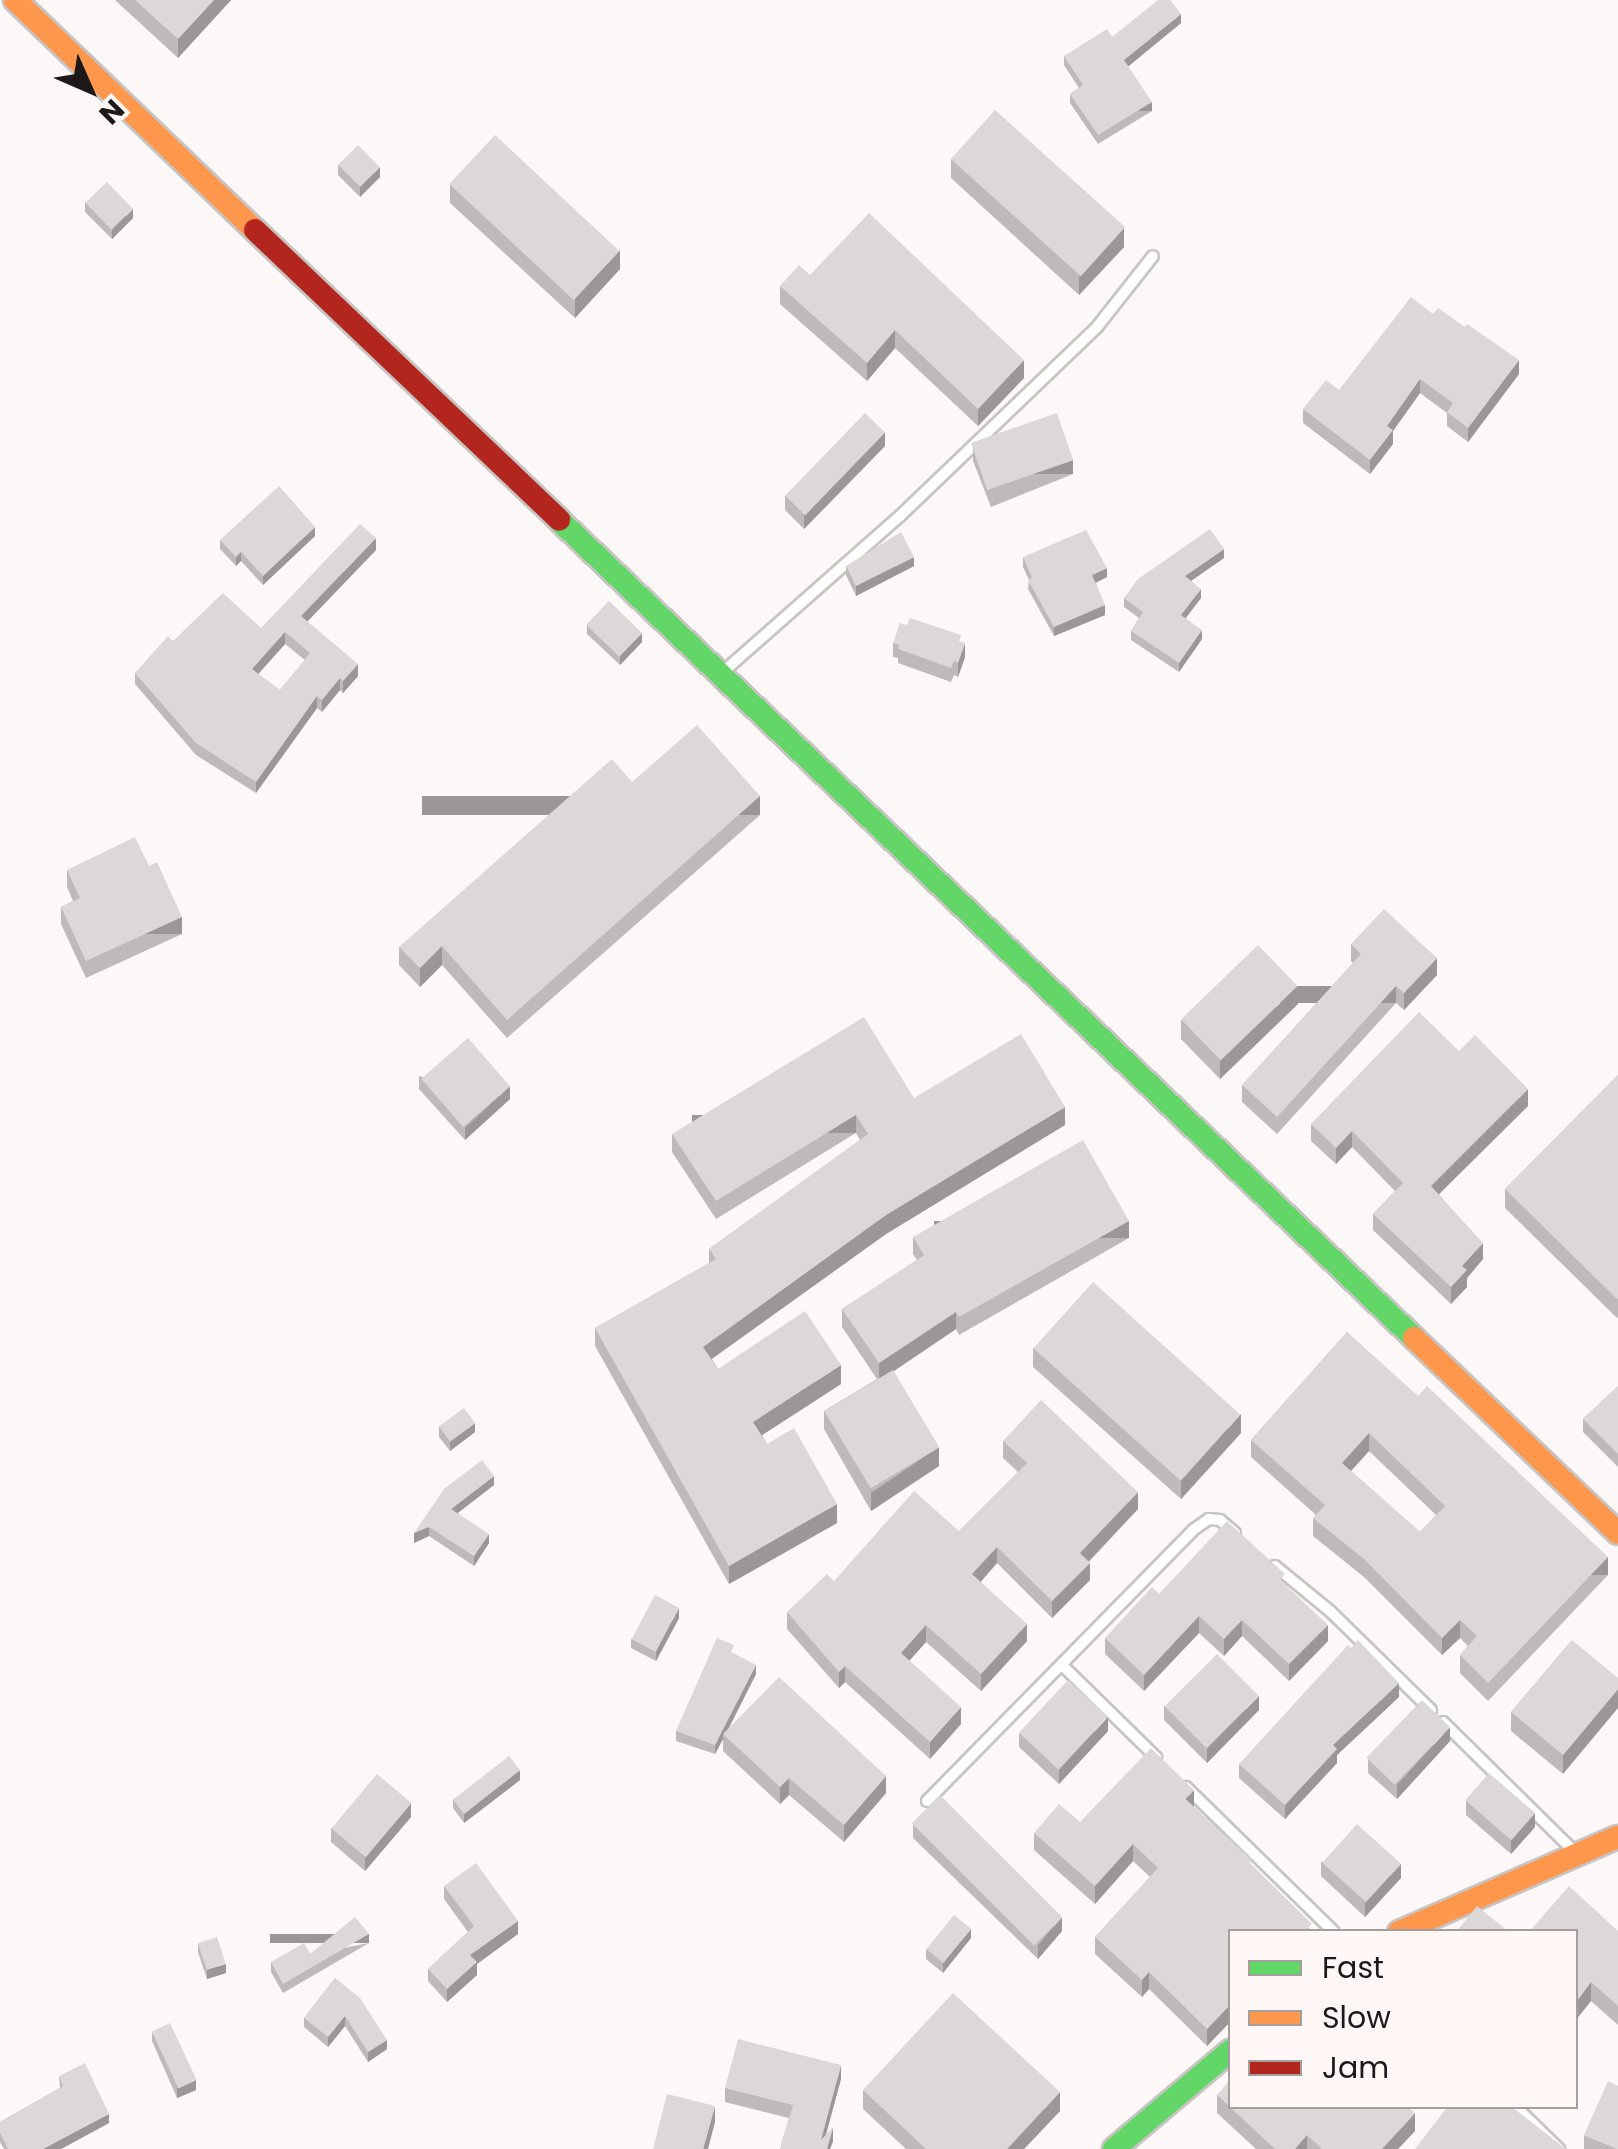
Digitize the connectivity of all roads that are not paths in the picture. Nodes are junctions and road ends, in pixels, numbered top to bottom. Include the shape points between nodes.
1 (15, 0) edge
2 (1152, 256) dead end
3 (720, 674) junction
4 (1618, 1533) edge
5 (1248, 1543) edge
6 (1262, 1555) edge
7 (1064, 1667) junction
8 (1163, 1764) edge
9 (1178, 1778) edge
10 (927, 1802) edge
11 (1618, 1838) edge
12 (1578, 1855) junction
13 (1331, 1929) edge
14 (1407, 1929) edge
15 (1228, 2053) edge
16 (1518, 2109) edge
17 (1114, 2149) edge
18 (1559, 2149) edge

1 - 3 street
2 - 3 lane via 1097,326 900,516
3 - 4 street
5 - 7 lane via 1220,1520 1193,1530
6 - 12 lane via 1331,1612
7 - 8 lane
7 - 10 lane
9 - 13 lane
11 - 12 street
12 - 14 street
15 - 17 street
16 - 18 lane

